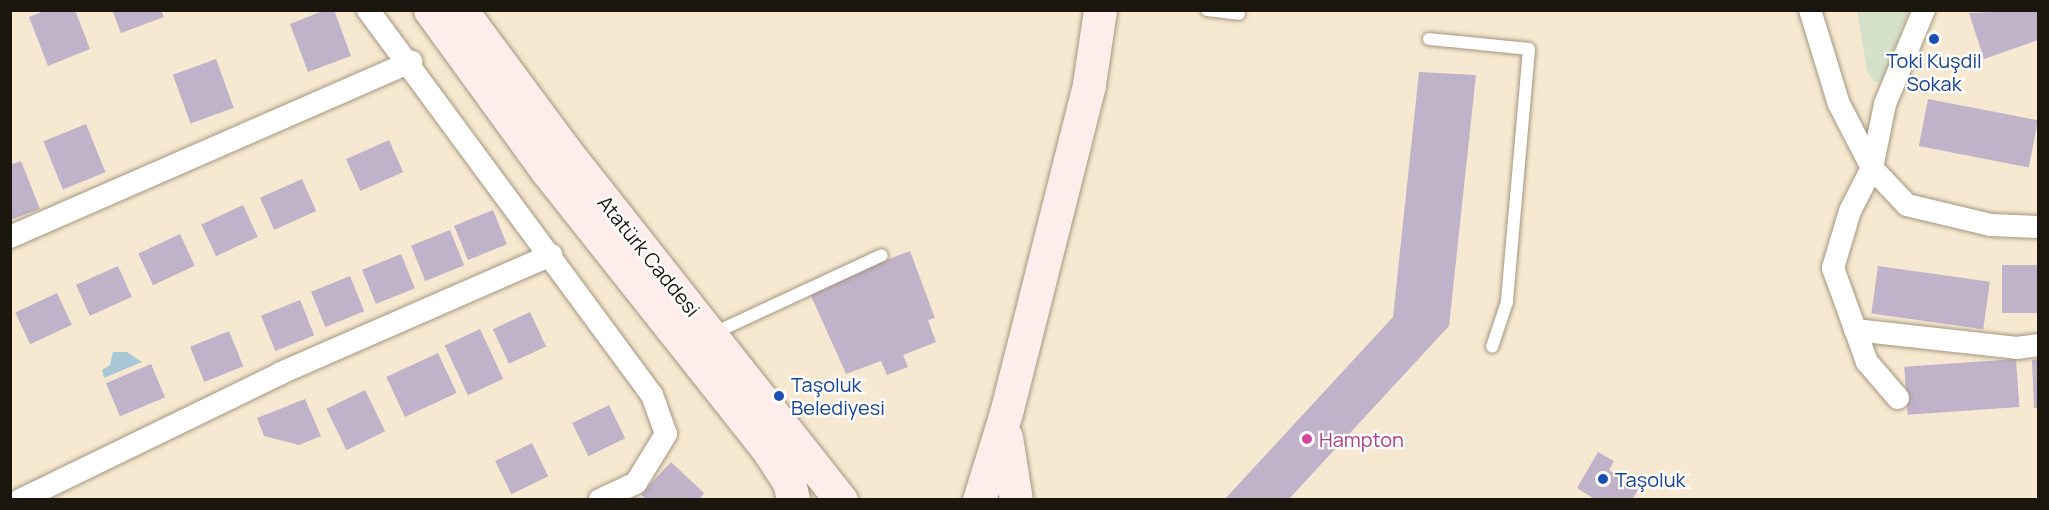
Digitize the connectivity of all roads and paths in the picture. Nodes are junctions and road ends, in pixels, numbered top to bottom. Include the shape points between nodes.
1 (368, 10) edge
2 (430, 10) edge
3 (461, 10) edge
4 (1100, 10) edge
5 (1207, 10) edge
6 (1810, 10) edge
7 (1924, 10) edge
8 (1239, 14) dead end
9 (1429, 39) dead end
10 (411, 62) junction
11 (1872, 168) junction
12 (2038, 227) edge
13 (10, 237) edge
14 (551, 255) junction
15 (882, 255) dead end
16 (1856, 330) junction
17 (711, 334) junction
18 (2038, 345) edge
19 (1491, 347) dead end
20 (1898, 398) dead end
21 (1006, 414) junction
22 (20, 500) edge
23 (600, 500) edge
24 (793, 500) edge
25 (841, 500) edge
26 (979, 500) edge
27 (1016, 500) edge

1 - 10 street
2 - 24 main road, Atatürk Caddesi via 547,171 766,447 789,482
3 - 17 main road, Atatürk Caddesi
4 - 21 main road via 1089,84
5 - 8 lane
6 - 11 street via 1839,104
7 - 11 street via 1885,104
9 - 19 lane via 1529,49 1507,302
10 - 13 street
10 - 14 street
11 - 12 street via 1907,205 1990,225
11 - 16 street via 1850,211 1833,268
14 - 22 street via 281,373
14 - 23 street via 652,395 666,434 636,483
15 - 17 lane
16 - 18 street via 2017,348
16 - 20 street via 1867,362
17 - 25 main road, Atatürk Caddesi
21 - 26 main road
21 - 27 main road via 1005,448

